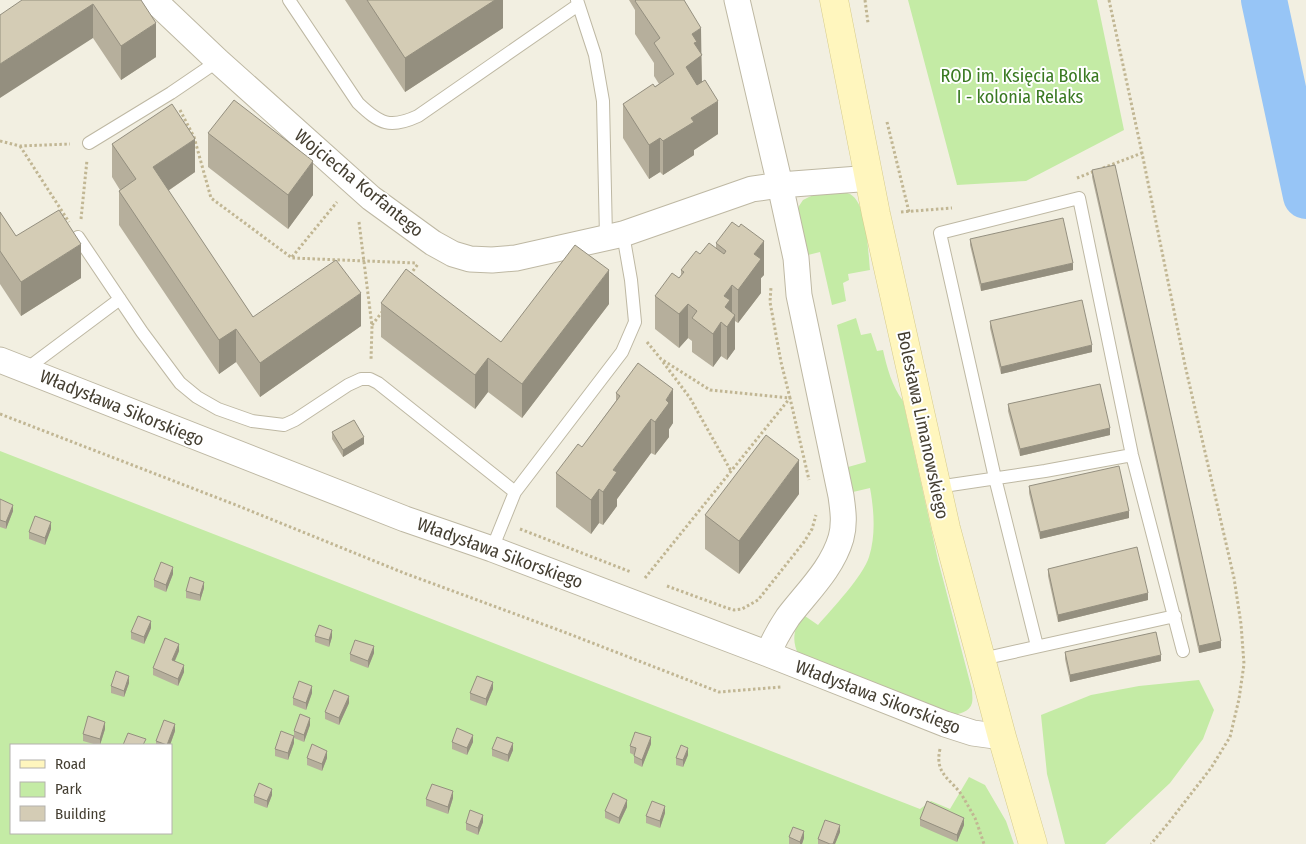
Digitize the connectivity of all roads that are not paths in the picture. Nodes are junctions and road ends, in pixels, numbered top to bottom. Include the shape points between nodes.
1 (289, 0) edge
2 (737, 0) edge
3 (834, 0) edge
4 (161, 2) edge
5 (578, 2) edge
6 (218, 61) junction
7 (89, 143) road end
8 (869, 177) junction
9 (780, 185) junction
10 (614, 236) junction
11 (78, 237) edge
12 (120, 299) junction
13 (0, 360) edge
14 (25, 370) junction
15 (1132, 455) junction
16 (995, 478) junction
17 (937, 487) junction
18 (516, 492) junction
19 (492, 549) junction
20 (1175, 616) junction
21 (1037, 646) junction
22 (1184, 651) dead end
23 (768, 654) junction
24 (982, 659) junction
25 (1002, 737) junction
26 (1033, 844) edge

1 - 5 lane via 358,104 380,121 391,123 405,122 418,116
2 - 9 street
3 - 8 main road, Bolesława Limanowskiego
4 - 6 street, Wojciecha Korfantego
5 - 10 lane via 595,55 603,101
6 - 7 lane
6 - 10 street, Wojciecha Korfantego via 371,198 453,254 470,259 516,258
8 - 9 street, Wojciecha Korfantego
8 - 17 main road, Bolesława Limanowskiego
9 - 10 street, Wojciecha Korfantego via 752,189
9 - 23 street via 844,516 834,555 787,618
10 - 18 lane via 631,280 636,322 622,352
11 - 12 lane
12 - 14 lane
12 - 18 lane via 180,384 218,409 252,421 284,425 348,385 370,379
13 - 14 street, Władysława Sikorskiego
14 - 19 street, Władysława Sikorskiego via 405,519
15 - 16 lane
15 - 16 lane via 1079,198 940,233
15 - 20 lane
16 - 17 lane
16 - 21 lane
17 - 24 main road, Bolesława Limanowskiego
18 - 19 lane
19 - 23 street, Władysława Sikorskiego
20 - 21 lane
20 - 22 lane
21 - 24 lane
23 - 25 street, Władysława Sikorskiego via 945,724 973,733
24 - 25 main road, Bolesława Limanowskiego
25 - 26 main road, Bolesława Limanowskiego

